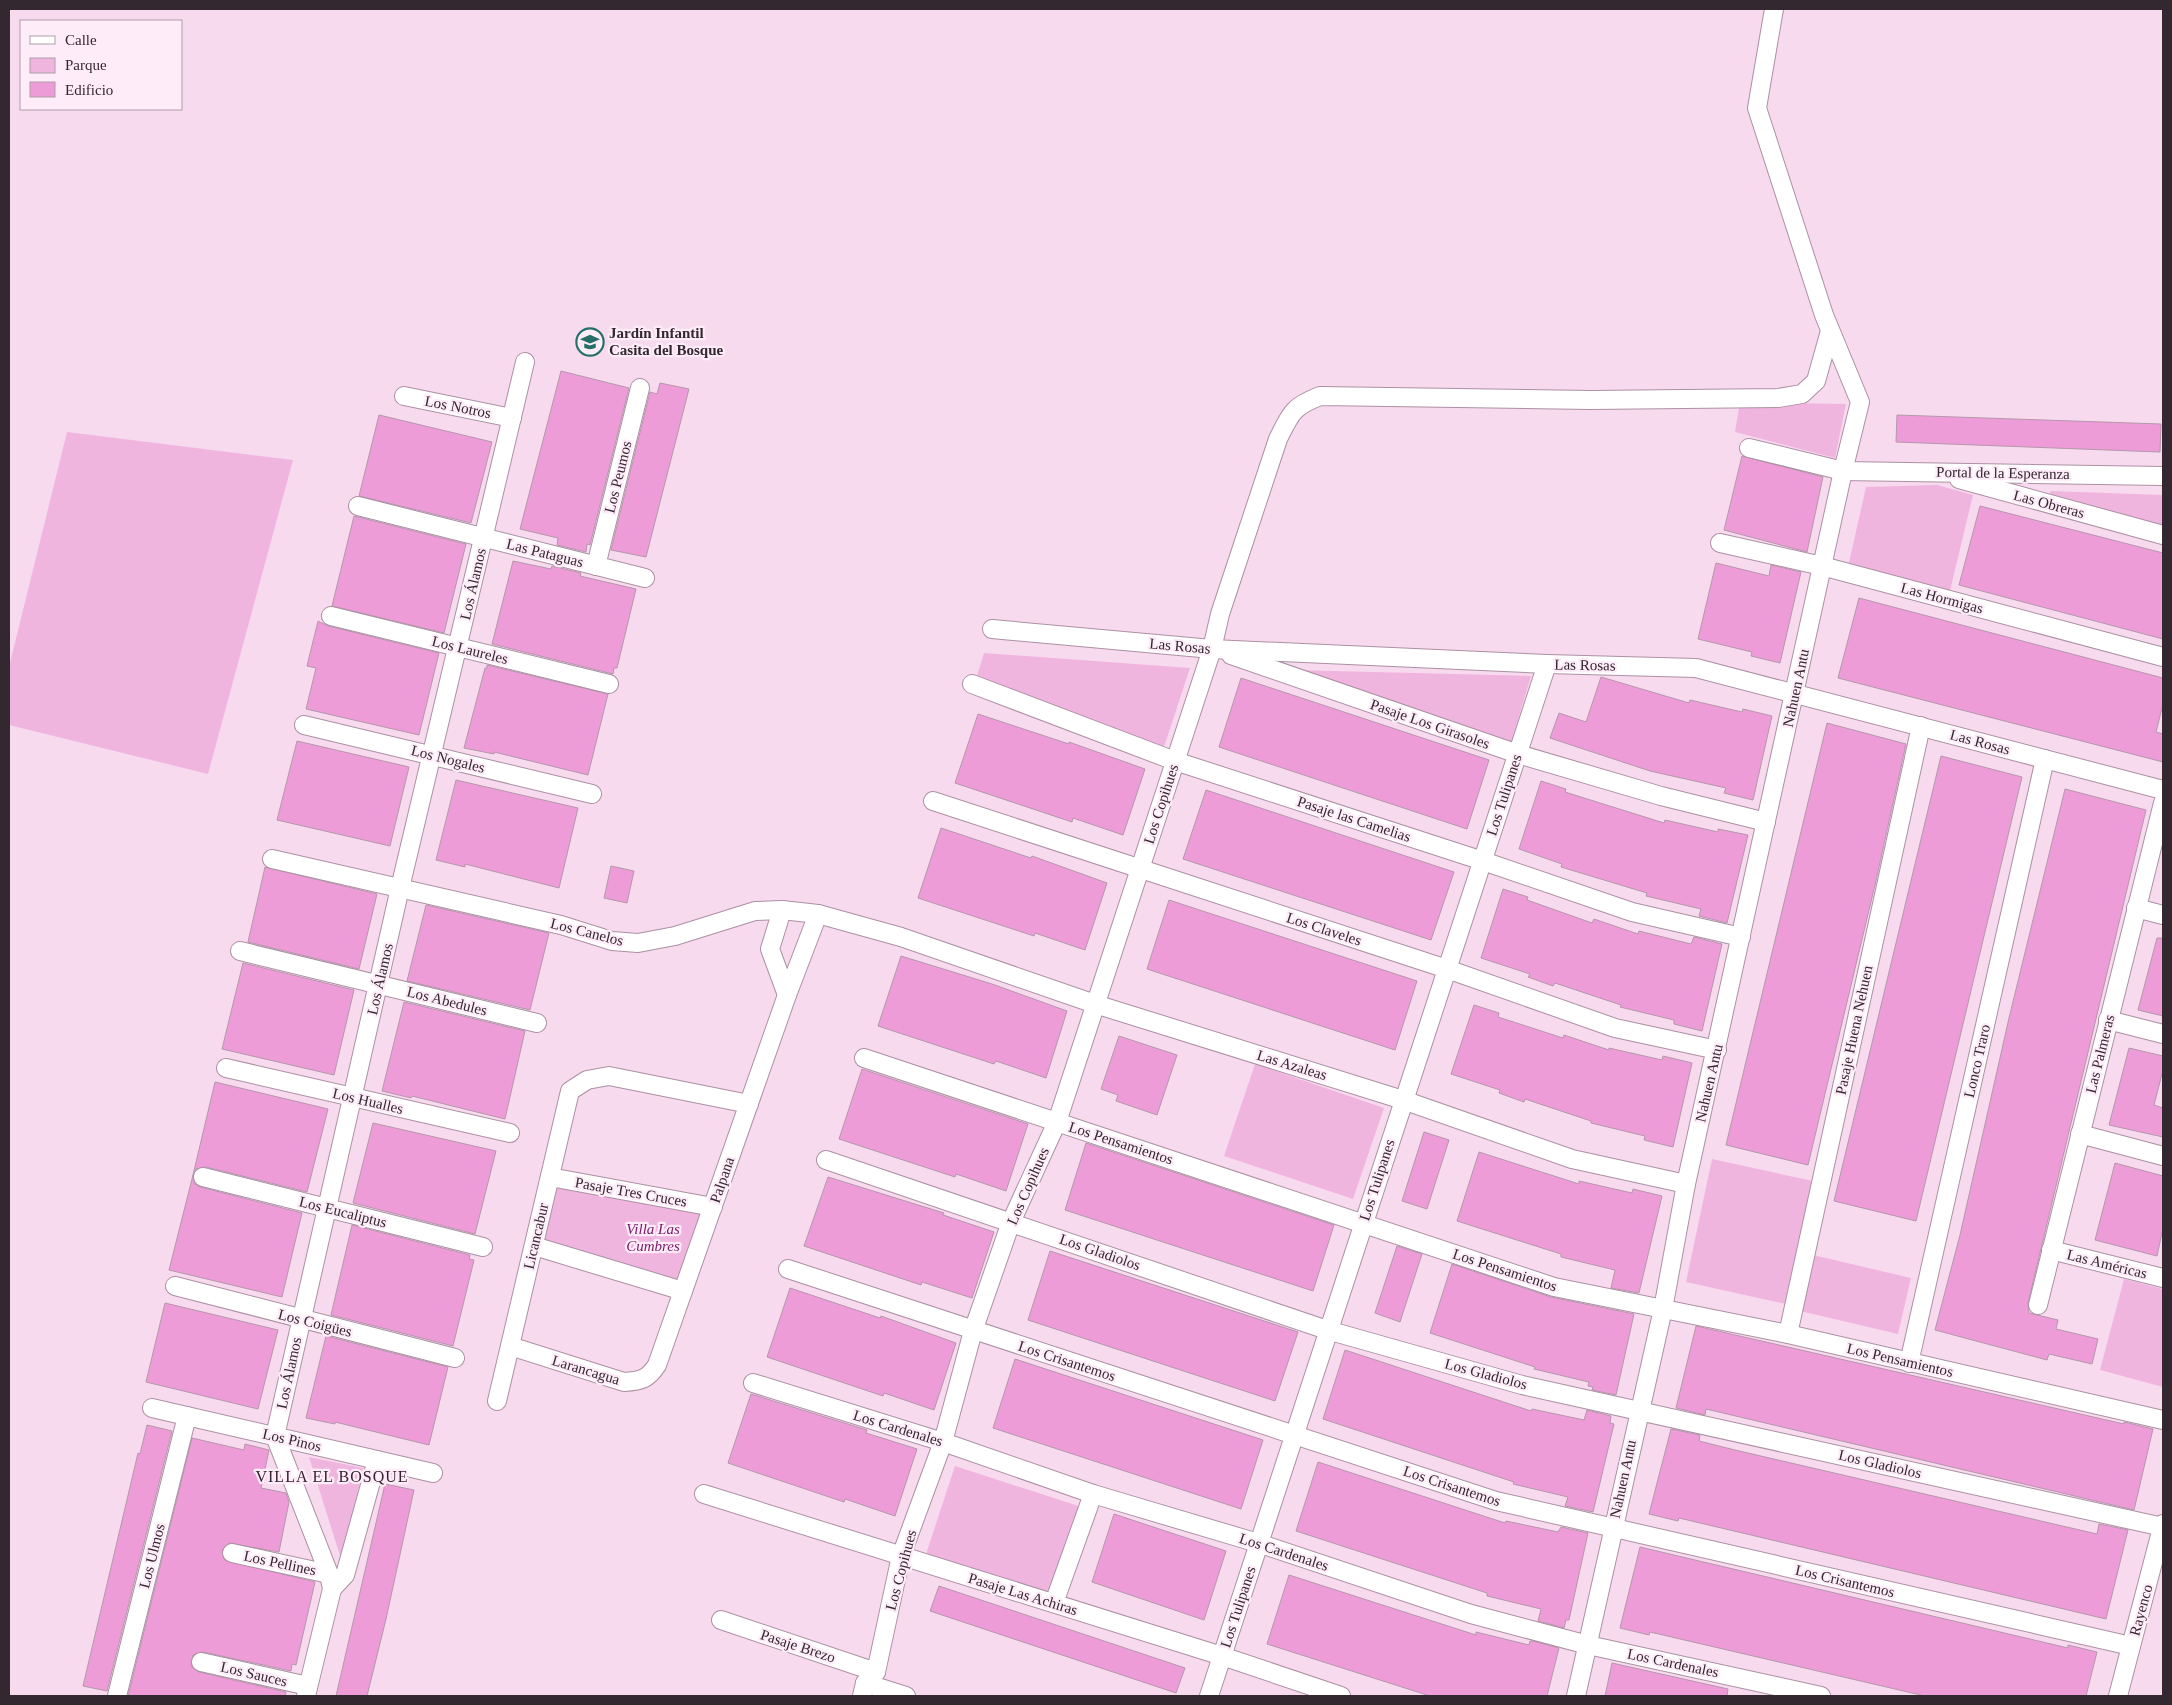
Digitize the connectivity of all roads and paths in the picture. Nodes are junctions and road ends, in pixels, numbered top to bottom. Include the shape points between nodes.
1 (1774, 9) edge
2 (1830, 331) junction
3 (525, 362) dead end
4 (640, 388) dead end
5 (404, 396) dead end
6 (512, 418) junction
7 (1749, 448) dead end
8 (1843, 471) junction
9 (1935, 472) junction
10 (2163, 476) edge
11 (358, 506) dead end
12 (2163, 535) edge
13 (484, 538) junction
14 (1720, 543) dead end
15 (596, 566) junction
16 (1822, 566) junction
17 (646, 578) dead end
18 (331, 616) dead end
19 (992, 629) dead end
20 (458, 647) junction
21 (1212, 649) junction
22 (2163, 656) edge
23 (1548, 664) junction
24 (609, 684) dead end
25 (972, 684) dead end
26 (1794, 693) junction
27 (304, 724) dead end
28 (1921, 726) junction
29 (1518, 754) junction
30 (432, 756) junction
31 (2045, 759) junction
32 (1175, 761) junction
33 (2163, 790) edge
34 (592, 794) dead end
35 (933, 801) dead end
36 (2163, 803) edge
37 (1766, 822) junction
38 (272, 859) dead end
39 (1483, 860) junction
40 (1140, 868) junction
41 (400, 888) junction
42 (2136, 908) junction
43 (782, 910) junction
44 (818, 914) junction
45 (2163, 915) edge
46 (900, 937) joint
47 (1741, 937) junction
48 (240, 951) dead end
49 (1447, 969) junction
50 (379, 985) junction
51 (787, 995) junction
52 (1095, 1004) junction
53 (2108, 1020) junction
54 (537, 1023) dead end
55 (2163, 1034) edge
56 (1717, 1050) junction
57 (864, 1058) dead end
58 (226, 1068) dead end
59 (352, 1097) junction
60 (1403, 1100) junction
61 (749, 1104) junction
62 (1057, 1122) junction
63 (510, 1134) dead end
64 (2080, 1134) junction
65 (2163, 1156) edge
66 (826, 1160) dead end
67 (203, 1177) dead end
68 (550, 1177) junction
69 (1686, 1184) junction
70 (713, 1206) junction
71 (326, 1208) junction
72 (1011, 1222) junction
73 (1363, 1222) junction
74 (534, 1246) junction
75 (483, 1247) dead end
76 (2051, 1250) junction
77 (788, 1269) dead end
78 (2163, 1278) edge
79 (175, 1286) dead end
80 (683, 1291) junction
81 (2038, 1305) dead end
82 (1663, 1310) junction
83 (300, 1319) junction
84 (1327, 1330) junction
85 (973, 1331) junction
86 (1788, 1334) junction
87 (510, 1346) junction
88 (455, 1358) dead end
89 (1909, 1363) junction
90 (657, 1365) joint
91 (753, 1383) dead end
92 (497, 1401) dead end
93 (152, 1408) dead end
94 (1638, 1410) junction
95 (187, 1416) junction
96 (2163, 1420) edge
97 (1294, 1434) junction
98 (275, 1436) junction
99 (943, 1442) junction
100 (377, 1460) junction
101 (432, 1472) dead end
102 (704, 1494) dead end
103 (1093, 1494) junction
104 (2163, 1526) edge
105 (1613, 1528) junction
106 (1258, 1543) junction
107 (232, 1553) dead end
108 (901, 1556) junction
109 (330, 1582) junction
110 (1054, 1603) junction
111 (721, 1620) dead end
112 (1588, 1645) junction
113 (2131, 1646) junction
114 (1222, 1656) junction
115 (201, 1662) dead end
116 (868, 1684) edge
117 (307, 1691) edge
118 (117, 1696) edge
119 (906, 1696) edge
120 (1209, 1696) edge
121 (1341, 1696) edge
122 (1576, 1696) edge
123 (1821, 1696) edge
124 (2118, 1696) edge

1 - 2 street, Nahuen Antu via 1757,108
2 - 8 street, Nahuen Antu via 1860,402
2 - 21 street, Los Copihues via 1816,381 1802,394 1778,398 1551,400 1320,396 1301,403 1291,413 1278,439 1220,614
3 - 6 street, Los Álamos
4 - 15 street, Los Peumos
5 - 6 street, Los Notros
6 - 13 street, Los Álamos
7 - 8 street, Portal de la Esperanza
8 - 9 street, Portal de la Esperanza
8 - 16 street, Nahuen Antu
9 - 10 street, Portal de la Esperanza
9 - 12 street, Las Obreras
11 - 13 street, Las Pataguas
13 - 15 street, Las Pataguas
13 - 20 street, Los Álamos
14 - 16 street, Las Hormigas
15 - 17 street, Las Pataguas
16 - 22 street, Las Hormigas
16 - 26 street, Nahuen Antu
18 - 20 street, Los Laureles
19 - 21 street, Las Rosas
20 - 24 street, Los Laureles
20 - 30 street, Los Álamos
21 - 23 street, Las Rosas
21 - 29 street, Pasaje Los Girasoles
21 - 32 street, Los Copihues
23 - 26 street, Las Rosas via 1696,668
23 - 29 street, Los Tulipanes
25 - 32 street, Pasaje las Camelias
26 - 28 street, Las Rosas
26 - 37 street, Nahuen Antu
27 - 30 street, Los Nogales
28 - 31 street, Las Rosas
28 - 86 street, Pasaje Huena Nehuen
29 - 37 street, Pasaje Los Girasoles via 1661,796
29 - 39 street, Los Tulipanes
30 - 34 street, Los Nogales
30 - 41 street, Los Álamos
31 - 33 street, Las Rosas
31 - 89 street, Lonco Traro
32 - 39 street, Pasaje las Camelias
32 - 40 street, Los Copihues
35 - 40 street, Los Claveles
36 - 42 street, Las Palmeras
37 - 47 street, Nahuen Antu
38 - 41 street, Los Canelos
39 - 47 street, Pasaje las Camelias via 1632,912
39 - 49 street, Los Tulipanes
40 - 49 street, Los Claveles
40 - 52 street, Los Copihues
41 - 43 street, Los Canelos via 612,940 638,943 675,936 755,911
41 - 50 street, Los Álamos
42 - 45 street
42 - 53 street, Las Palmeras
43 - 44 street, Los Canelos
43 - 51 street via 770,949
44 - 46 street, Los Canelos
44 - 51 street, Palpana
46 - 52 street, Las Azaleas
47 - 56 street, Nahuen Antu
48 - 50 street, Los Abedules
49 - 56 street, Los Claveles via 1615,1028
49 - 60 street, Los Tulipanes
50 - 54 street, Los Abedules
50 - 59 street, Los Álamos
51 - 61 street, Palpana
52 - 60 street, Las Azaleas
52 - 62 street, Los Copihues
53 - 55 street
53 - 64 street, Las Palmeras
56 - 69 street, Nahuen Antu
57 - 62 street, Los Pensamientos
58 - 59 street, Los Hualles
59 - 63 street, Los Hualles
59 - 71 street, Los Álamos
60 - 69 street, Las Azaleas via 1572,1158
60 - 73 street, Los Tulipanes
61 - 68 street, Licancabur via 609,1076 587,1080 570,1091
61 - 70 street, Palpana
62 - 72 street, Los Copihues
62 - 73 street, Los Pensamientos
64 - 65 street
64 - 76 street, Las Palmeras
66 - 72 street, Los Gladiolos
67 - 71 street, Los Eucaliptus
68 - 70 street, Pasaje Tres Cruces
68 - 74 street, Licancabur
69 - 82 street, Nahuen Antu
70 - 80 street, Palpana
71 - 75 street, Los Eucaliptus
71 - 83 street, Los Álamos
72 - 84 street, Los Gladiolos
72 - 85 street, Los Copihues
73 - 82 street, Los Pensamientos via 1554,1287
73 - 84 street, Los Tulipanes
74 - 80 street
74 - 87 street, Licancabur
76 - 78 street, Las Américas
76 - 81 street, Las Palmeras
77 - 85 street, Los Crisantemos
79 - 83 street, Los Coigües
80 - 90 street, Palpana
82 - 86 street, Los Pensamientos
82 - 94 street, Nahuen Antu
83 - 88 street, Los Coigües
83 - 98 street, Los Álamos
84 - 94 street, Los Gladiolos via 1522,1385
84 - 97 street, Los Tulipanes
85 - 97 street, Los Crisantemos
85 - 99 street, Los Copihues
86 - 89 street, Los Pensamientos
87 - 90 street, Larancagua via 624,1382 640,1381 650,1376
87 - 92 street, Licancabur
89 - 96 street, Los Pensamientos
91 - 99 street, Los Cardenales
93 - 95 street, Los Pinos
94 - 104 street, Los Gladiolos
94 - 105 street, Nahuen Antu
95 - 98 street, Los Pinos
95 - 118 street, Los Ulmos
97 - 105 street, Los Crisantemos via 1496,1501
97 - 106 street, Los Tulipanes
98 - 100 street, Los Pinos
98 - 109 street
99 - 103 street, Los Cardenales
99 - 108 street, Los Copihues
100 - 101 street, Los Pinos
100 - 109 street via 345,1575
102 - 108 street, Pasaje Las Achiras
103 - 106 street, Los Cardenales
103 - 110 street
104 - 113 street, Rayenco
105 - 112 street, Nahuen Antu
105 - 113 street, Los Crisantemos
106 - 112 street, Los Cardenales via 1471,1614
106 - 114 street, Los Tulipanes
107 - 109 street, Los Pellines
108 - 110 street, Pasaje Las Achiras
108 - 116 street, Los Copihues
109 - 117 street
110 - 114 street, Pasaje Las Achiras
111 - 116 street, Pasaje Brezo
112 - 122 street, Nahuen Antu
112 - 123 street, Los Cardenales
113 - 124 street, Rayenco
114 - 120 street, Los Tulipanes
114 - 121 street, Pasaje Las Achiras
115 - 117 street, Los Sauces
116 - 119 street, Pasaje Brezo

